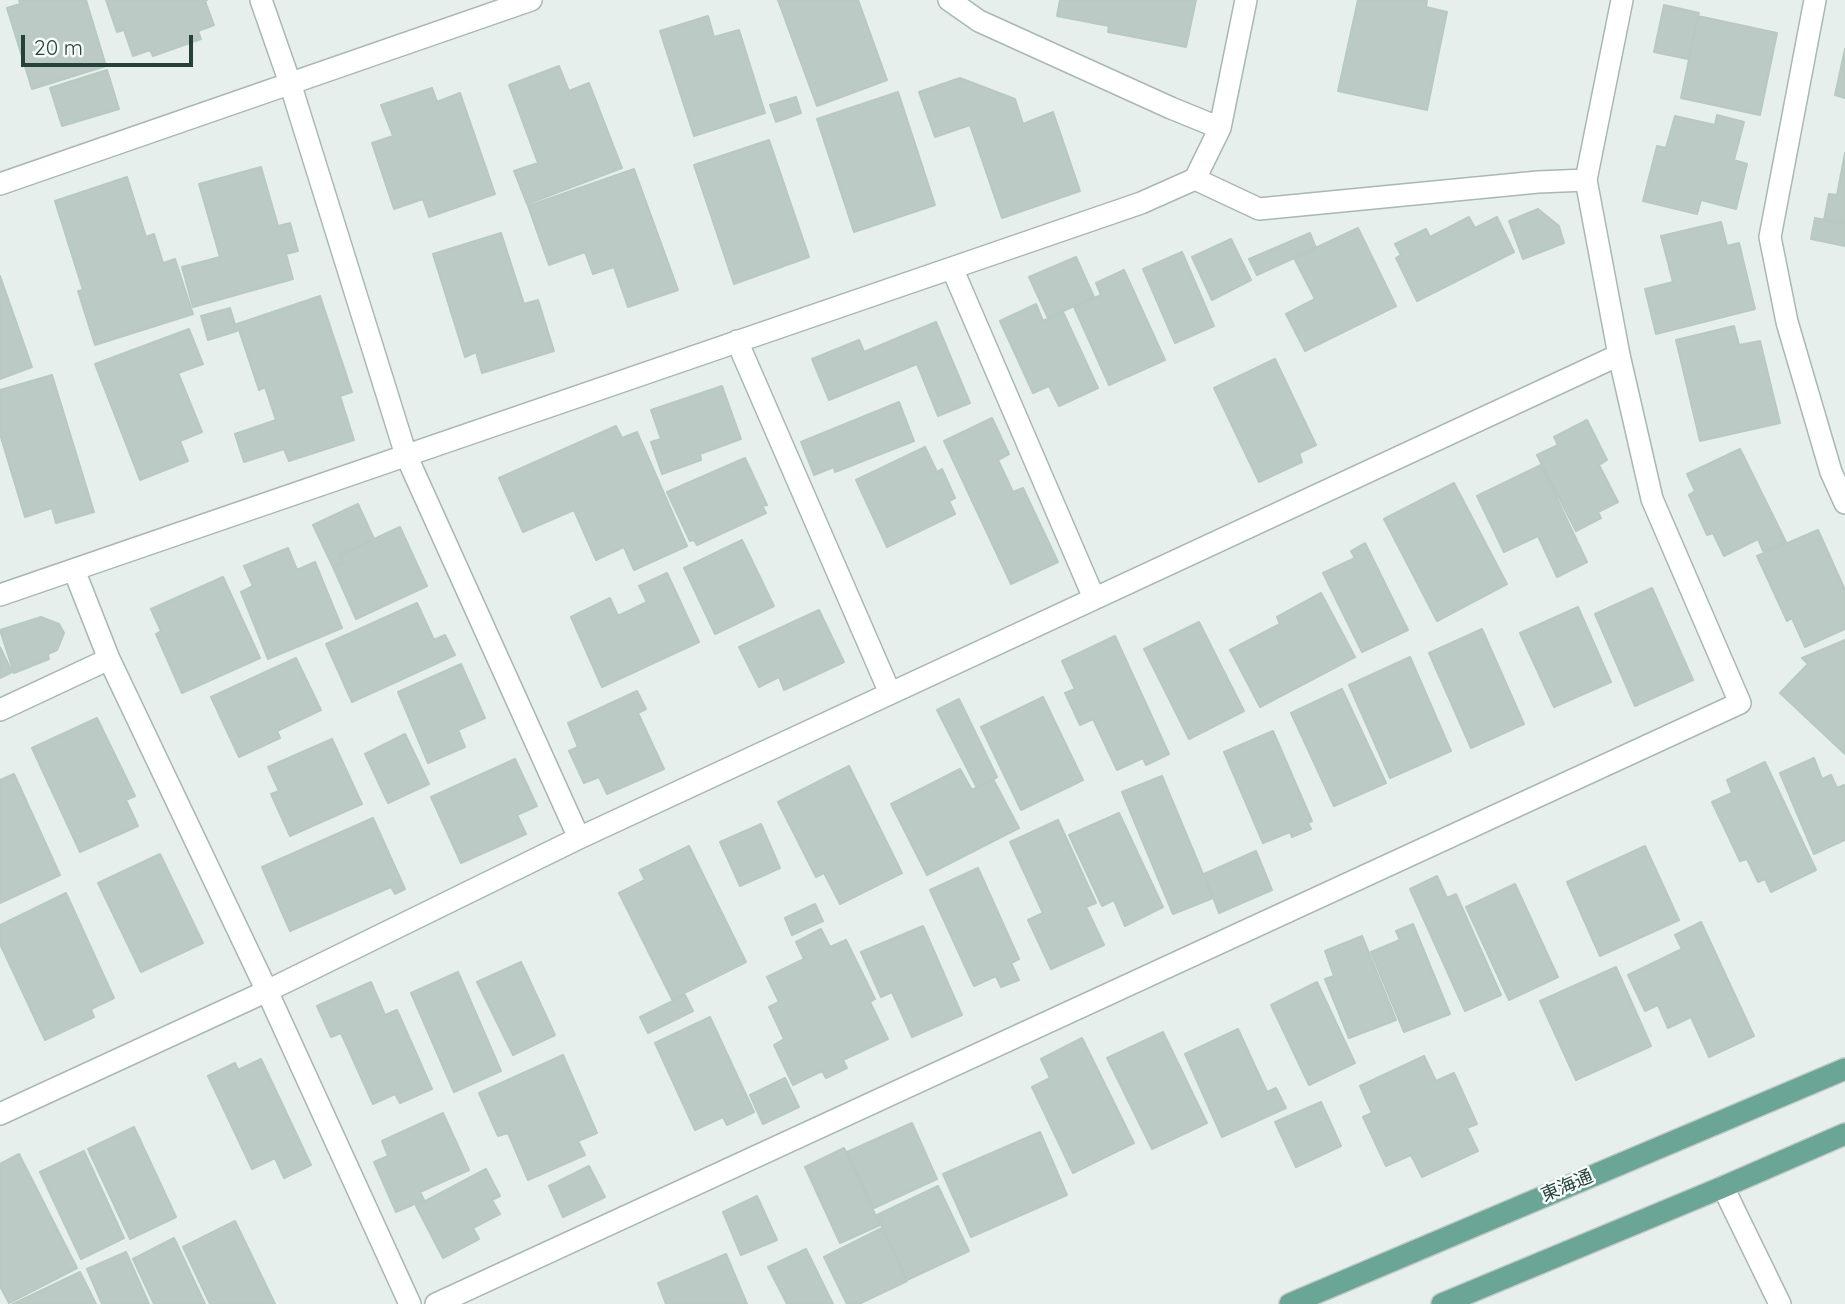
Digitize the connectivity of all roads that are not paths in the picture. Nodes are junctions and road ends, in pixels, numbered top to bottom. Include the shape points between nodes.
1 (261, 0) edge
2 (531, 0) edge
3 (949, 0) edge
4 (1246, 0) edge
5 (1622, 0) edge
6 (1815, 0) edge
7 (290, 83) junction
8 (1220, 128) junction
9 (1195, 179) junction
10 (1586, 180) junction
11 (0, 184) edge
12 (952, 268) junction
13 (737, 341) junction
14 (1619, 355) junction
15 (406, 455) junction
16 (1845, 503) edge
17 (74, 570) junction
18 (0, 595) edge
19 (1094, 598) junction
20 (109, 659) junction
21 (890, 693) junction
22 (0, 710) edge
23 (579, 838) junction
24 (267, 991) junction
25 (1845, 1069) edge
26 (0, 1114) edge
27 (1845, 1134) edge
28 (1723, 1187) junction
29 (410, 1304) edge
30 (436, 1304) edge
31 (1290, 1304) edge
32 (1442, 1304) edge
33 (1780, 1304) edge

1 - 7 street
2 - 7 street
3 - 8 street via 979,21
4 - 8 street
5 - 10 street
6 - 16 street via 1770,237 1787,323 1830,472
7 - 11 street
7 - 15 street
8 - 9 street
9 - 10 street via 1259,209
9 - 12 street via 1141,203
10 - 14 street
12 - 13 street
12 - 19 street
13 - 15 street
13 - 21 street
14 - 19 street
14 - 30 street via 1653,499 1740,703
15 - 17 street
15 - 23 street
17 - 18 street
17 - 20 street
19 - 21 street
20 - 22 street
20 - 24 street
21 - 23 street
23 - 24 street
24 - 26 street
24 - 29 street
25 - 31 main road, 東海通
27 - 28 main road
28 - 32 main road
28 - 33 street

